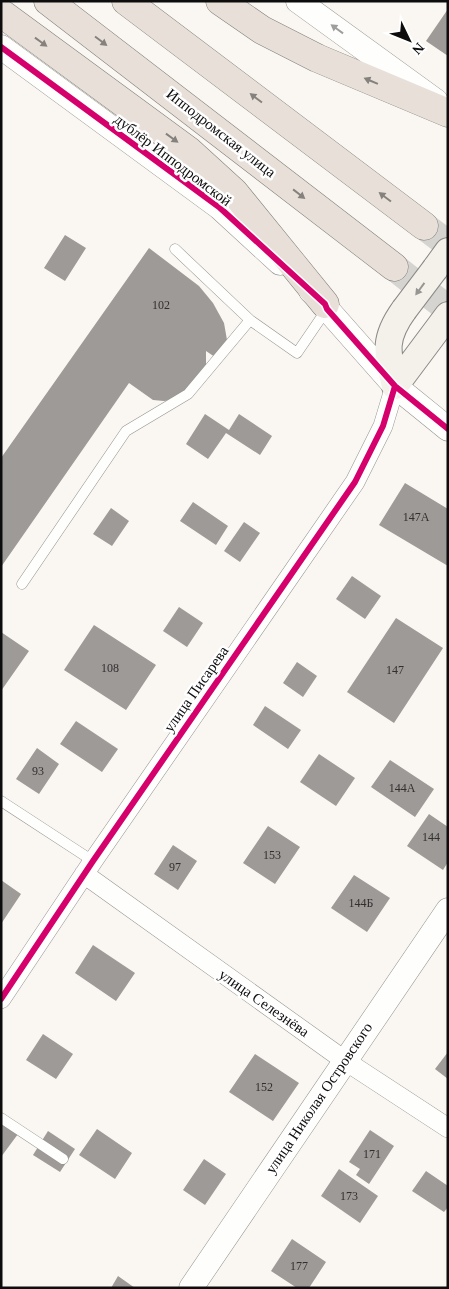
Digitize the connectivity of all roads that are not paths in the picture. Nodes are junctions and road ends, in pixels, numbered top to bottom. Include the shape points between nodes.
1 (48, 1) edge
2 (126, 1) edge
3 (220, 1) edge
4 (298, 1) edge
5 (1, 14) edge
6 (1, 47) edge
7 (448, 109) edge
8 (448, 113) edge
9 (424, 226) tunnel mouth
10 (175, 249) dead end
11 (448, 251) edge
12 (394, 267) tunnel mouth
13 (326, 307) junction
14 (448, 315) edge
15 (250, 320) junction
16 (395, 386) junction
17 (448, 429) edge
18 (22, 584) dead end
19 (1, 801) edge
20 (88, 868) junction
21 (448, 910) edge
22 (1, 999) edge
23 (344, 1060) junction
24 (1, 1118) edge
25 (448, 1128) edge
26 (63, 1159) dead end
27 (191, 1288) edge

1 -> 12 highway, Ипподромская улица
9 -> 2 highway
8 -> 3 highway via 317,58 262,30
7 -> 4 street
5 -> 13 highway via 189,151 234,192
6 - 13 street, дублёр Ипподромской via 219,208
10 - 15 lane
11 -> 16 main road, bridge via 392,327 387,354
13 - 15 lane via 297,352
13 - 16 street, дублёр Ипподромской
14 - 16 main road, улица Писарева
15 - 18 lane via 188,394 126,431
16 - 17 street, дублёр Ипподромской
16 - 20 street, улица Писарева via 383,426 355,482
19 - 20 lane
20 - 22 street, улица Писарева
20 - 23 street, улица Селезнёва
21 - 23 street, улица Николая Островского
23 - 25 street, улица Селезнёва
23 - 27 street, улица Николая Островского
24 - 26 lane

